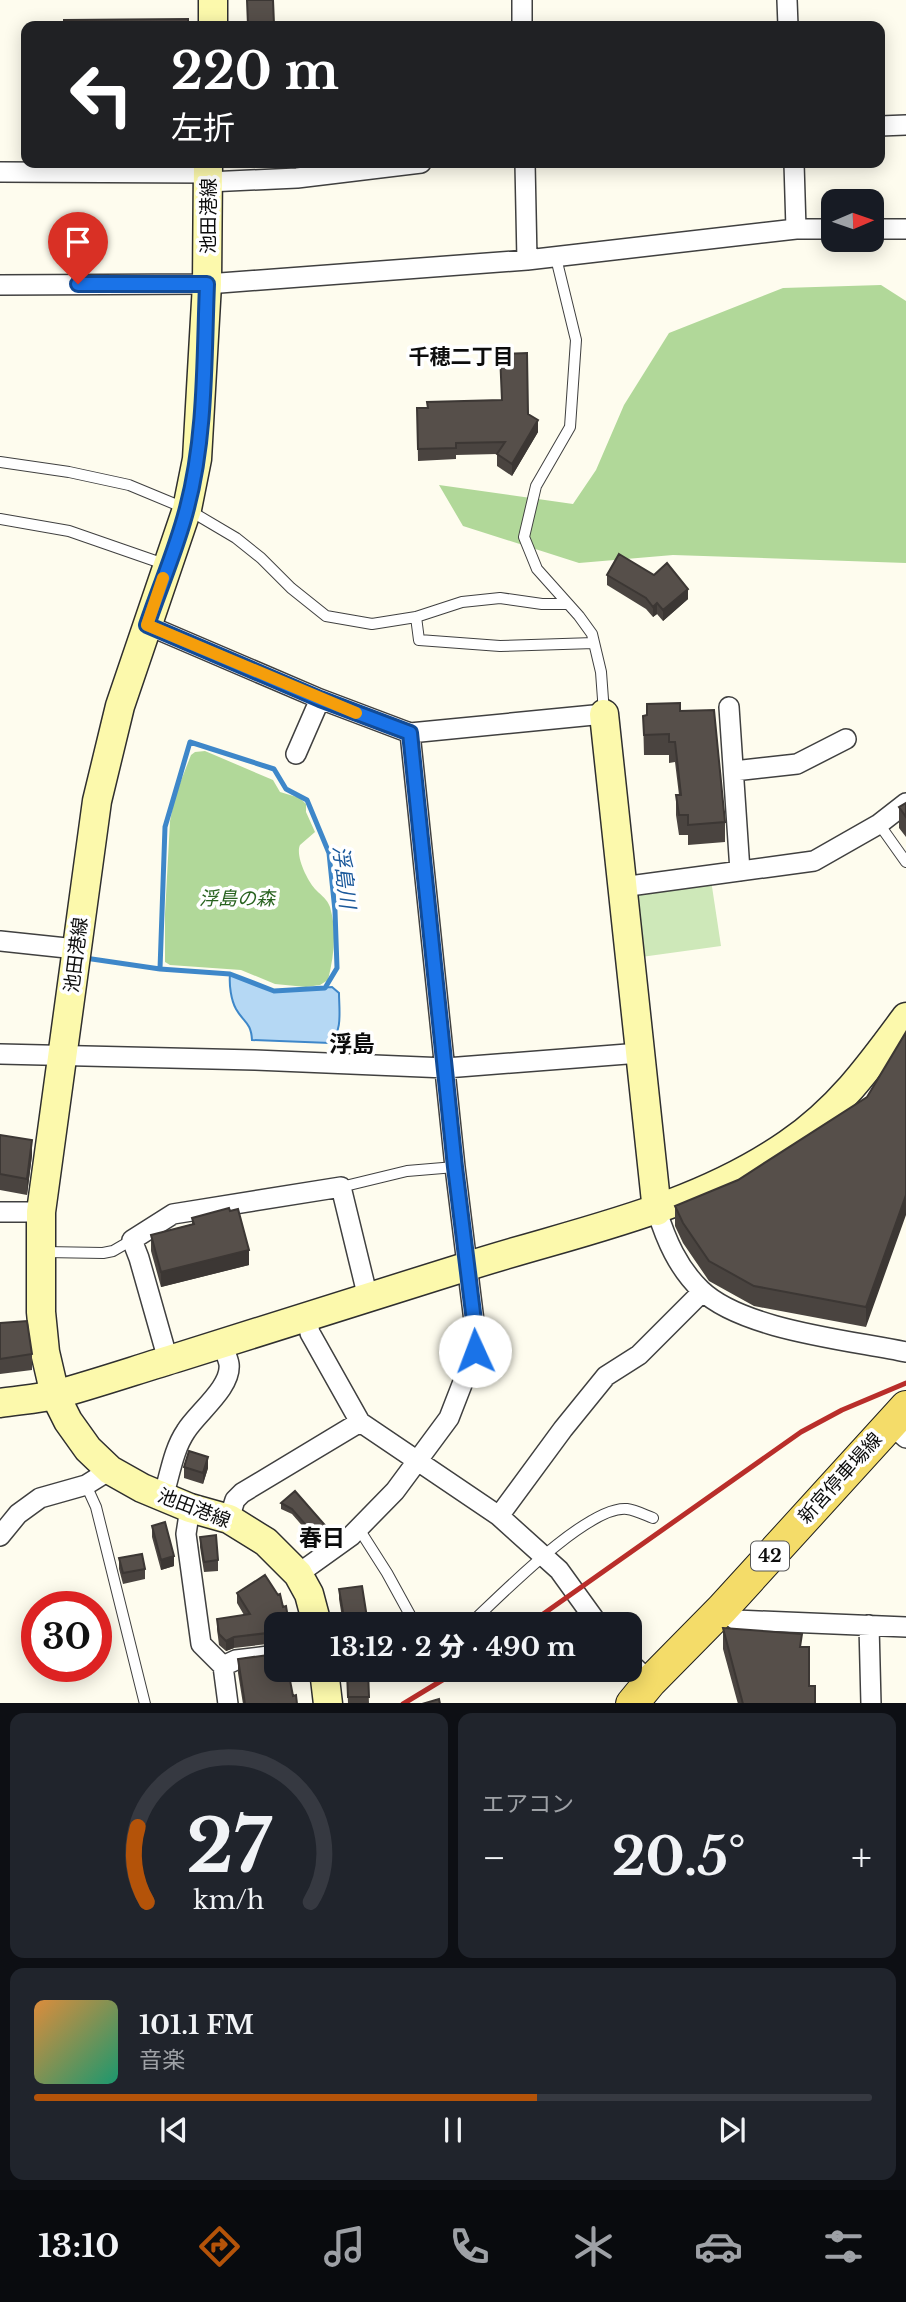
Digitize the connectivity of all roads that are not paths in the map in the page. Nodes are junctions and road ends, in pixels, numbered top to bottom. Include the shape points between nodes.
1 (214, 0) edge
2 (522, 0) edge
3 (787, 0) edge
4 (213, 21) edge
5 (523, 21) edge
6 (788, 21) edge
7 (906, 125) edge
8 (885, 126) edge
9 (380, 168) edge
10 (525, 168) edge
11 (794, 168) edge
12 (0, 172) edge
13 (208, 172) edge
14 (796, 229) junction
15 (821, 229) edge
16 (884, 229) edge
17 (906, 229) edge
18 (556, 258) junction
19 (527, 260) junction
20 (207, 284) junction
21 (0, 285) edge
22 (0, 462) edge
23 (187, 509) junction
24 (0, 519) edge
25 (167, 566) junction
26 (567, 604) junction
27 (416, 617) junction
28 (147, 625) junction
29 (594, 643) junction
30 (320, 699) junction
31 (729, 707) dead end
32 (604, 714) junction
33 (410, 733) junction
34 (846, 739) dead end
35 (296, 754) dead end
36 (734, 771) junction
37 (906, 803) edge
38 (879, 824) junction
39 (906, 862) edge
40 (740, 872) junction
41 (622, 887) junction
42 (0, 941) edge
43 (76, 949) junction
44 (906, 1017) edge
45 (640, 1053) junction
46 (0, 1054) edge
47 (63, 1056) junction
48 (446, 1068) junction
49 (455, 1167) junction
50 (341, 1187) junction
51 (657, 1211) junction
52 (0, 1212) edge
53 (41, 1212) junction
54 (132, 1240) junction
55 (41, 1251) junction
56 (466, 1266) junction
57 (702, 1292) junction
58 (368, 1298) junction
59 (307, 1318) junction
60 (222, 1344) junction
61 (905, 1350) edge
62 (168, 1360) junction
63 (55, 1395) junction
64 (0, 1403) edge
65 (360, 1422) junction
66 (901, 1423) edge
67 (418, 1461) junction
68 (110, 1470) junction
69 (86, 1485) junction
70 (163, 1497) junction
71 (190, 1508) junction
72 (499, 1516) junction
73 (653, 1518) dead end
74 (229, 1519) junction
75 (359, 1529) junction
76 (0, 1536) edge
77 (544, 1555) junction
78 (298, 1574) junction
79 (722, 1609) junction
80 (314, 1612) edge
81 (408, 1612) edge
82 (483, 1612) edge
83 (589, 1612) edge
84 (869, 1625) junction
85 (906, 1627) edge
86 (264, 1656) edge
87 (223, 1666) junction
88 (325, 1682) edge
89 (637, 1683) edge
90 (145, 1703) edge
91 (228, 1703) edge
92 (328, 1703) edge
93 (871, 1703) edge

1 - 4 main road
2 - 5 street
3 - 6 street
7 - 8 street
9 - 13 street via 297,178
10 - 19 street
11 - 14 street
12 - 13 street
13 - 20 main road, 池田港線
14 - 15 street
14 - 18 street
16 - 17 street
18 - 19 street
18 - 26 lane via 576,340 570,427 536,486 524,537 537,569
19 - 20 street
20 - 21 street
20 - 23 main road, 池田港線 via 202,404
22 - 23 lane via 129,485
23 - 25 main road, 池田港線
23 - 27 lane via 236,538 326,616 372,624
24 - 25 lane via 69,531
25 - 28 main road, 池田港線
26 - 27 lane via 500,598 462,602
26 - 29 lane
27 - 29 lane via 419,640 500,646
28 - 30 street
28 - 43 main road, 池田港線 via 120,706 97,801
29 - 32 lane
30 - 33 street
30 - 35 street
31 - 36 street
32 - 33 street
32 - 41 main road
33 - 48 street
34 - 36 street via 797,764
36 - 40 street
37 - 38 street
38 - 39 lane
38 - 40 street via 814,861
40 - 41 street
41 - 45 main road
42 - 43 street
43 - 47 main road, 池田港線
44 - 51 main road via 853,1086 788,1144 745,1171
45 - 48 street
45 - 51 main road
46 - 47 street
47 - 48 street
47 - 53 main road, 池田港線
48 - 49 street
49 - 50 lane via 407,1171
49 - 56 street
50 - 54 street via 173,1214
50 - 58 street
51 - 56 main road
51 - 57 street via 667,1242
52 - 53 street
53 - 55 main road, 池田港線
54 - 55 lane via 103,1253
54 - 62 street
55 - 63 main road, 池田港線 via 42,1331
56 - 58 main road
56 - 67 street via 475,1351 449,1418
57 - 61 street via 762,1323
57 - 72 street via 639,1354 606,1376
58 - 59 main road
59 - 60 main road
59 - 65 street via 310,1333
60 - 62 main road
60 - 70 street via 229,1366 227,1378 176,1449
62 - 63 main road
63 - 64 main road
63 - 68 main road, 池田港線 via 88,1449
65 - 67 street
65 - 74 street via 242,1493
66 - 79 main road, 新宮停車場線 / 42
67 - 72 street
67 - 75 street
68 - 69 street
68 - 70 main road, 池田港線
69 - 76 street via 40,1498 18,1514
69 - 90 lane via 96,1507
70 - 71 main road, 池田港線
71 - 74 main road, 池田港線
71 - 87 street via 186,1534 201,1644
72 - 77 street
73 - 77 lane via 626,1509 604,1515
74 - 78 main road, 池田港線 via 266,1542
75 - 78 street
75 - 81 lane
77 - 82 lane
77 - 83 street
78 - 80 main road, 池田港線
79 - 84 street via 736,1620
79 - 89 main road, 新宮停車場線 / 42
84 - 85 street
84 - 93 street
86 - 87 street
87 - 91 street
88 - 92 main road

